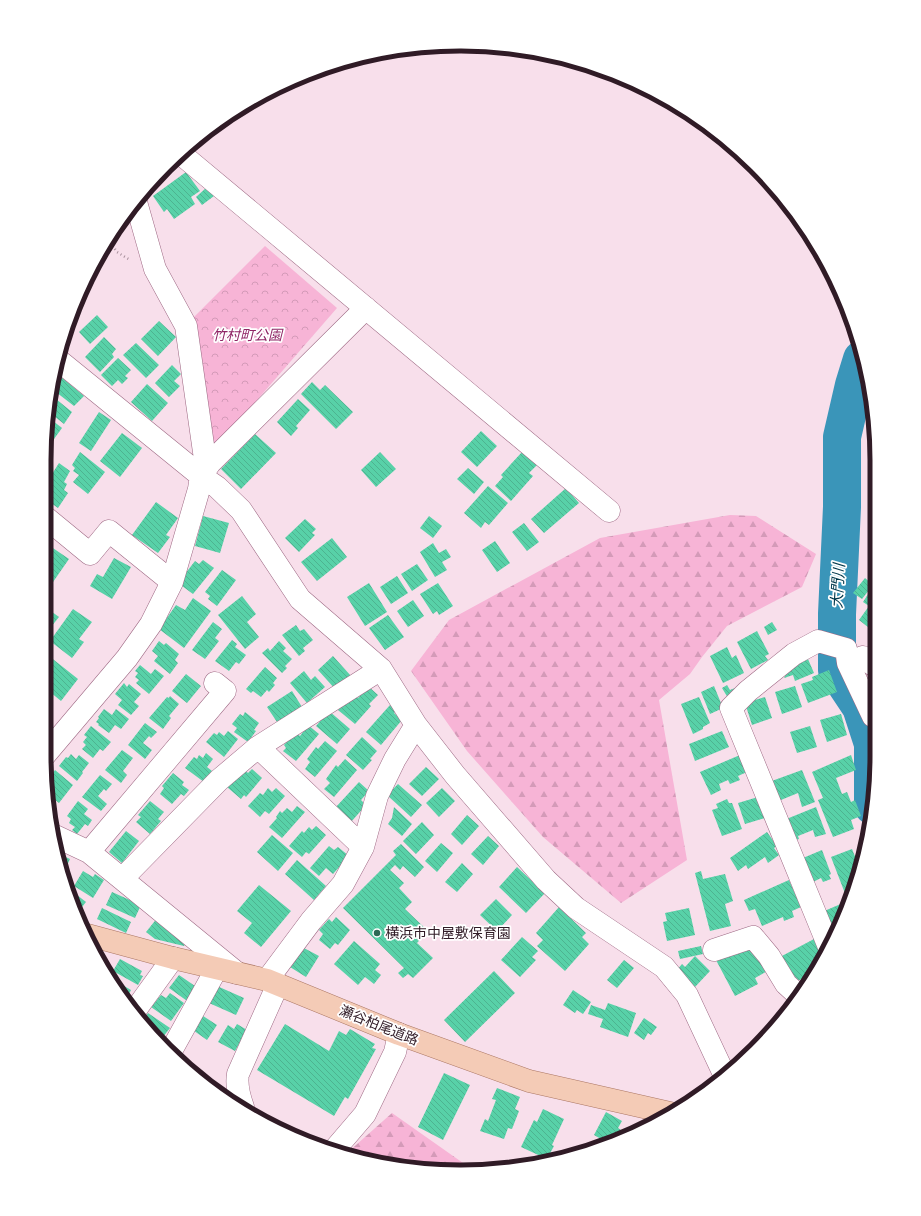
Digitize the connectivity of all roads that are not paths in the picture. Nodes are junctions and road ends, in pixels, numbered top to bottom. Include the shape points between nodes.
1 (185, 158) edge
2 (138, 209) edge
3 (366, 308) junction
4 (63, 365) edge
5 (201, 476) junction
6 (609, 511) dead end
7 (51, 522) edge
8 (172, 582) junction
9 (381, 669) junction
10 (225, 691) dead end
11 (870, 708) edge
12 (416, 725) junction
13 (258, 747) junction
14 (51, 748) edge
15 (60, 838) edge
16 (363, 847) junction
17 (89, 852) junction
18 (122, 879) junction
19 (93, 936) edge
20 (826, 940) edge
21 (714, 950) dead end
22 (172, 958) junction
23 (227, 970) junction
24 (273, 982) junction
25 (794, 992) edge
26 (138, 1007) edge
27 (399, 1034) junction
28 (174, 1048) edge
29 (722, 1070) edge
30 (241, 1101) edge
31 (663, 1111) edge
32 (338, 1146) edge

1 - 3 street
2 - 5 street via 155,269 186,326 205,459
3 - 5 street via 210,463
3 - 6 street
4 - 5 street
5 - 8 street
5 - 9 street via 241,510 300,599
7 - 8 street via 90,554 109,531
8 - 14 street via 151,624 127,658
9 - 12 street
9 - 13 street
10 - 17 street
11 - 20 street via 848,663 846,649 818,641 794,654 731,708
12 - 16 street via 394,758 377,796
12 - 29 street via 455,775 546,880 576,908 664,967 688,995
13 - 16 street
13 - 18 street via 219,780
15 - 17 street
16 - 24 street via 343,884 311,921
17 - 18 street
18 - 23 street
19 - 22 main road, 瀬谷柏尾道路
21 - 25 street via 754,937
22 - 23 main road, 瀬谷柏尾道路
22 - 26 street
23 - 24 main road, 瀬谷柏尾道路
23 - 28 street
24 - 27 main road, 瀬谷柏尾道路
24 - 30 street via 238,1074 236,1082
27 - 31 main road, 瀬谷柏尾道路 via 529,1081
27 - 32 street via 395,1052 365,1114

